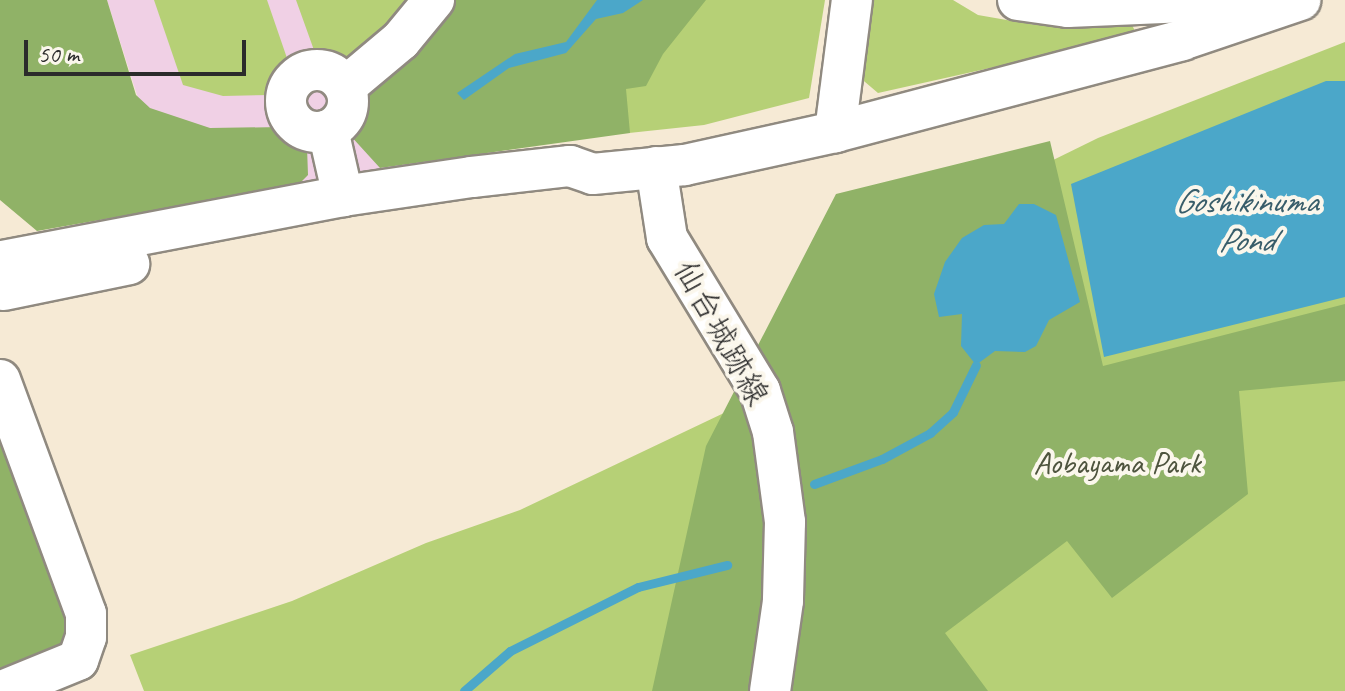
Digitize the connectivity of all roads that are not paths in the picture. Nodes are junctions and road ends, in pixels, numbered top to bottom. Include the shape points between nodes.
1 (434, 0) edge
2 (852, 0) edge
3 (1018, 0) edge
4 (1234, 0) edge
5 (1300, 0) edge
6 (345, 87) junction
7 (328, 130) junction
8 (835, 132) junction
9 (656, 167) junction
10 (593, 174) junction
11 (343, 196) junction
12 (2, 276) edge
13 (0, 380) edge
14 (2, 691) edge
15 (770, 691) edge

1 - 6 street via 401,40
2 - 8 street
3 - 4 street via 1068,7
5 - 8 street via 1182,40
6 - 7 street via 348,107
6 - 7 street via 332,73 314,69 297,77 286,93 287,112 300,127
7 - 11 street
8 - 9 street
9 - 10 street
9 - 15 street, 仙台城跡線 via 667,238 760,391 773,432 785,522 783,601
10 - 11 street via 570,166
10 - 12 street via 577,189 349,219
11 - 12 street
13 - 14 street via 86,614 78,660

